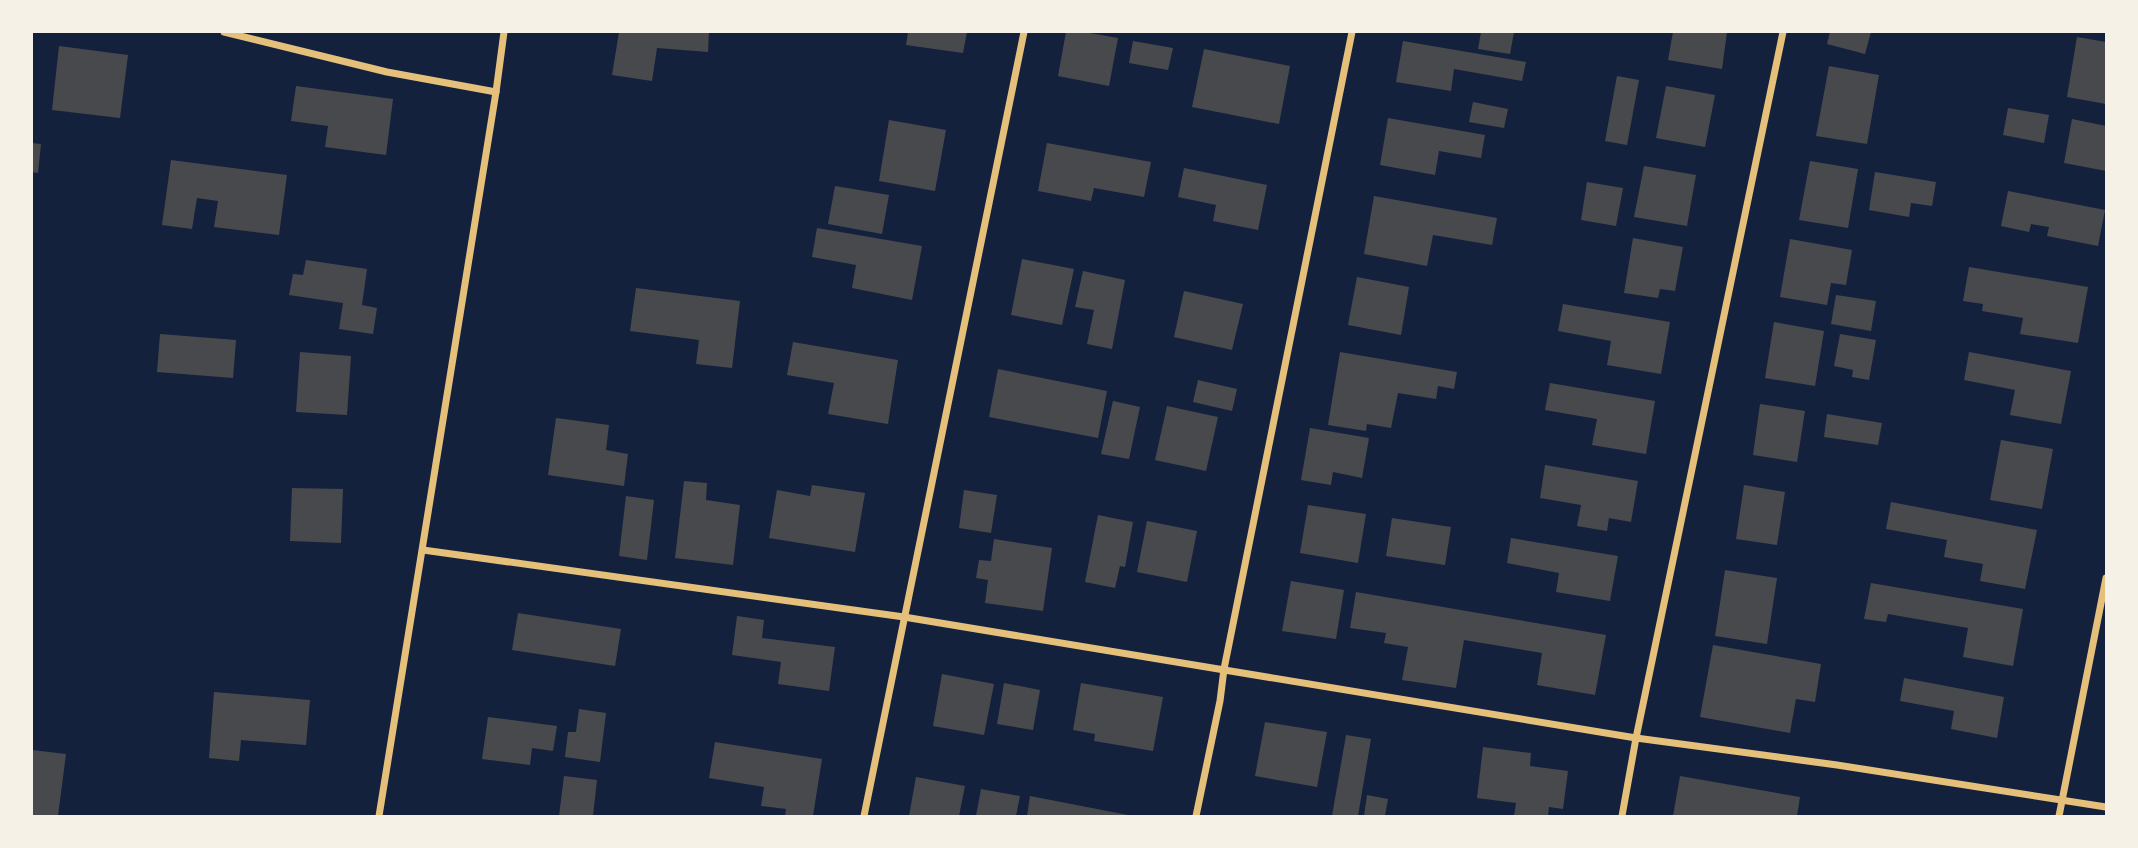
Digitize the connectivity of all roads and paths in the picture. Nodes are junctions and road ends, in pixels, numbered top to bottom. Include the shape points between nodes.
1 (224, 32) edge
2 (503, 32) edge
3 (1024, 32) edge
4 (1352, 32) edge
5 (1783, 32) edge
6 (496, 92) junction
7 (423, 550) junction
8 (2106, 578) edge
9 (904, 617) junction
10 (1224, 669) junction
11 (1636, 738) junction
12 (2062, 800) junction
13 (2106, 807) edge
14 (379, 817) edge
15 (864, 817) edge
16 (1196, 817) edge
17 (1622, 817) edge
18 (2059, 817) edge

1 - 6 street via 387,72
2 - 6 street
3 - 9 street
4 - 10 street
5 - 11 street
6 - 7 street
7 - 9 street
7 - 14 street
8 - 12 street
9 - 10 street
9 - 15 street
10 - 11 street
10 - 16 street
11 - 12 street
11 - 17 street
12 - 13 street
12 - 18 street

